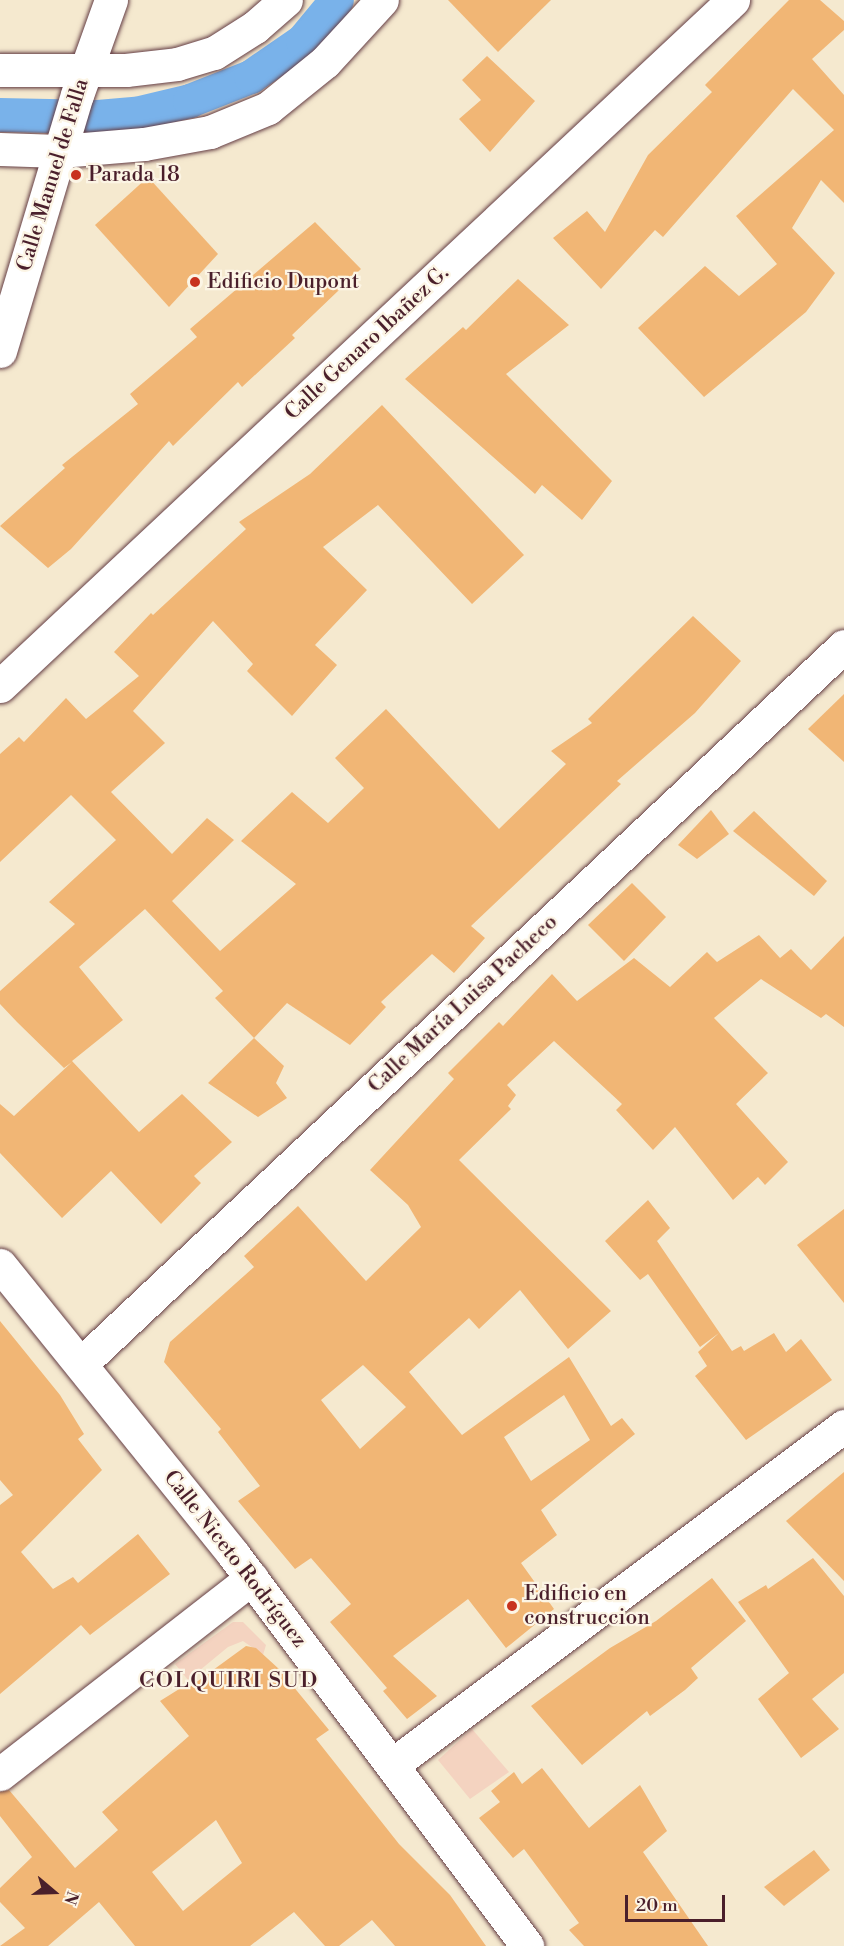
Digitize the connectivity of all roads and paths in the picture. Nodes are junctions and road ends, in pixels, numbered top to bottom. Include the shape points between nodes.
1 (111, 0) edge
2 (286, 0) edge
3 (382, 0) edge
4 (733, 0) edge
5 (0, 70) edge
6 (81, 83) junction
7 (63, 140) junction
8 (0, 149) edge
9 (0, 351) edge
10 (844, 646) edge
11 (0, 686) edge
12 (0, 1265) edge
13 (82, 1363) junction
14 (844, 1426) edge
15 (252, 1578) junction
16 (392, 1765) junction
17 (0, 1774) edge
18 (527, 1946) edge

1 - 6 street, Calle Manuel de Falla
2 - 6 street via 255,27 214,53
3 - 7 street via 325,62 268,108 210,132 144,144
4 - 11 street, Calle Genaro Ibañez G.
5 - 6 street
6 - 7 street, Calle Manuel de Falla
7 - 8 street
7 - 9 street, Calle Manuel de Falla
10 - 13 street, Calle María Luisa Pacheco
12 - 13 street, Calle Niceto Rodríguez
13 - 15 street, Calle Niceto Rodríguez
14 - 16 street
15 - 16 street, Calle Niceto Rodríguez
15 - 17 street
16 - 18 street, Calle Niceto Rodríguez

